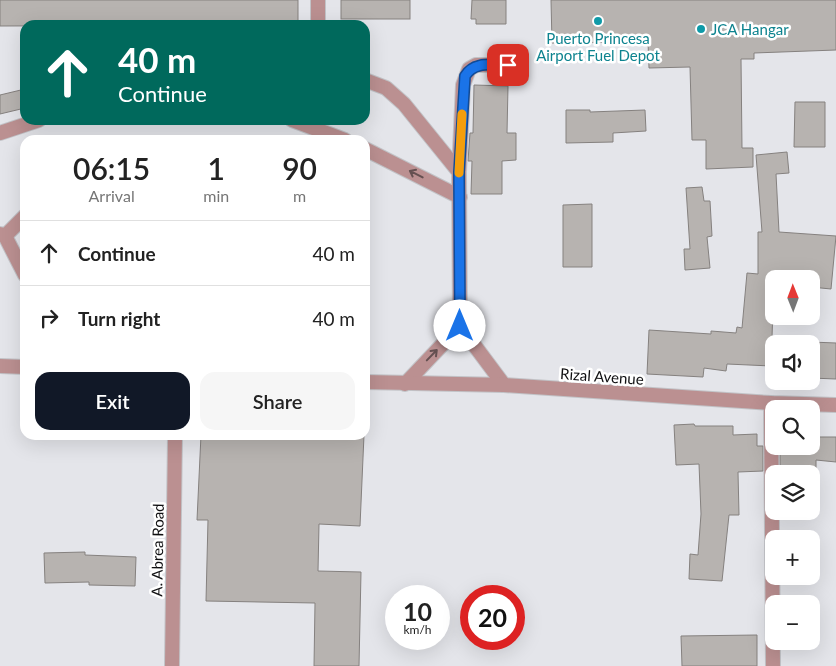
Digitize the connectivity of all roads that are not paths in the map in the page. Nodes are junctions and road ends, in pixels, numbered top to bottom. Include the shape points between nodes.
1 (318, 0) edge
2 (318, 20) edge
3 (508, 65) dead end
4 (370, 82) edge
5 (24, 125) edge
6 (306, 125) edge
7 (0, 133) edge
8 (332, 135) edge
9 (370, 152) edge
10 (459, 172) junction
11 (460, 197) junction
12 (20, 220) edge
13 (2, 235) edge
14 (20, 266) edge
15 (460, 326) junction
16 (0, 366) edge
17 (20, 367) edge
18 (370, 382) edge
19 (405, 384) junction
20 (504, 385) junction
21 (765, 403) edge
22 (820, 405) edge
23 (836, 405) edge
24 (175, 440) edge
25 (771, 455) edge
26 (172, 666) edge
27 (773, 666) edge

1 - 2 street
3 - 10 street via 476,65 465,76
4 - 10 street via 386,88 404,104
5 - 7 street
6 - 8 street
11 -> 9 street
10 - 11 street
11 - 15 street
12 - 13 street
13 - 14 street
19 -> 15 street
15 - 20 street
16 - 17 street
18 - 19 street, Rizal Avenue
19 - 20 street, Rizal Avenue
20 - 21 street, Rizal Avenue
22 - 23 street, Rizal Avenue
24 - 26 street, A. Abrea Road
25 - 27 street

